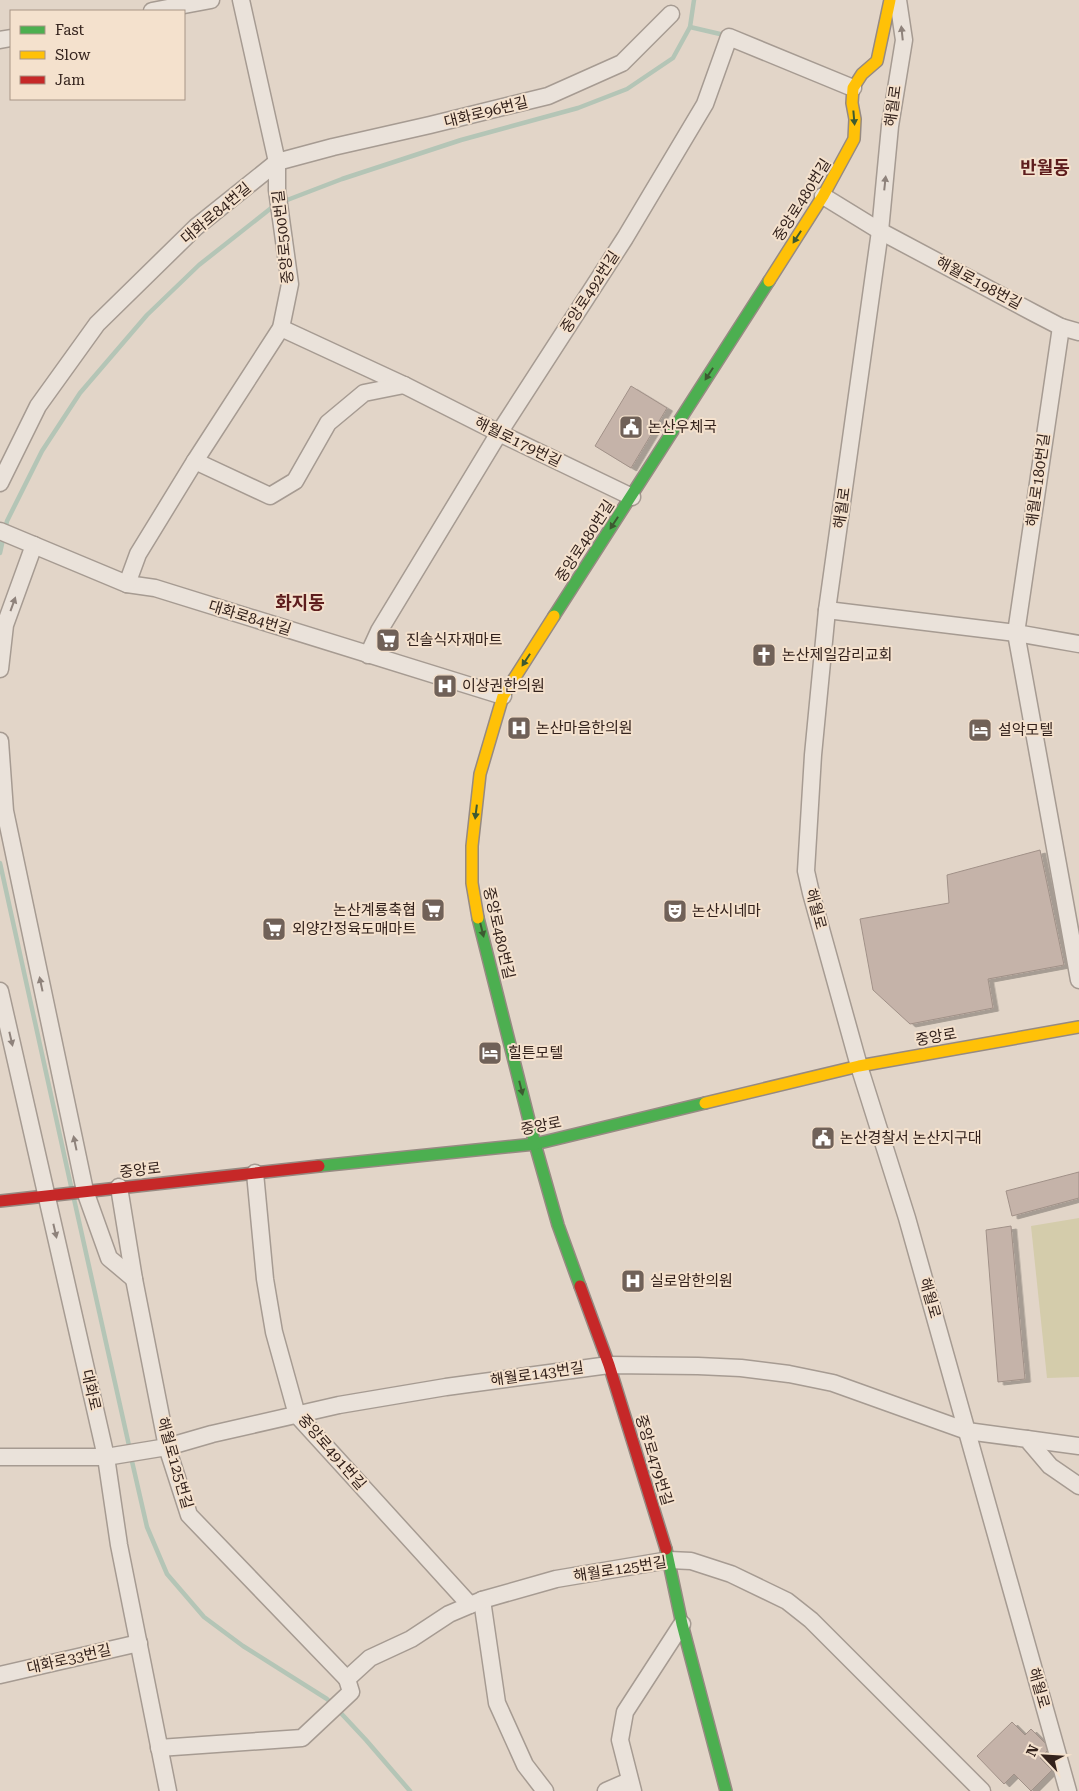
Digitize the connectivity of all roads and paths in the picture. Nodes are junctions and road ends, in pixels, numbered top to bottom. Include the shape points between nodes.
1 (210, 0) edge
2 (241, 0) edge
3 (890, 0) edge
4 (898, 0) edge
5 (157, 10) edge
6 (671, 14) dead end
7 (877, 61) junction
8 (899, 66) junction
9 (853, 88) junction
10 (277, 162) junction
11 (823, 196) junction
12 (880, 231) junction
13 (1079, 325) edge
14 (1060, 327) junction
15 (281, 328) junction
16 (1079, 332) edge
17 (1079, 337) edge
18 (404, 385) junction
19 (499, 433) junction
20 (195, 461) junction
21 (0, 483) edge
22 (632, 497) junction
23 (7, 534) edge
24 (34, 545) junction
25 (127, 584) junction
26 (827, 610) junction
27 (1016, 632) junction
28 (1079, 644) edge
29 (368, 655) junction
30 (0, 669) edge
31 (503, 696) junction
32 (0, 741) edge
33 (1079, 980) edge
34 (0, 991) edge
35 (1079, 1027) edge
36 (859, 1066) junction
37 (535, 1144) junction
38 (255, 1173) junction
39 (119, 1187) junction
40 (85, 1190) junction
41 (47, 1196) junction
42 (0, 1200) edge
43 (134, 1279) junction
44 (609, 1365) junction
45 (297, 1415) junction
46 (967, 1431) junction
47 (1027, 1438) junction
48 (167, 1446) junction
49 (1079, 1446) edge
50 (0, 1457) edge
51 (106, 1457) junction
52 (1079, 1486) edge
53 (669, 1560) junction
54 (476, 1602) junction
55 (682, 1624) junction
56 (139, 1643) junction
57 (0, 1675) edge
58 (347, 1679) junction
59 (159, 1748) junction
60 (631, 1786) edge
61 (168, 1791) edge
62 (545, 1791) edge
63 (606, 1791) edge
64 (726, 1791) edge
65 (982, 1791) edge
66 (1068, 1791) edge

1 - 5 street
2 - 10 street, 중앙로500번길
3 - 7 street
8 -> 4 street, 해월로 via 904,40
6 - 10 street, 대화로96번길 via 622,63 548,96
7 - 8 street
7 - 9 street via 862,74
12 -> 8 street, 해월로
9 -> 11 street, 중앙로480번길 via 854,139
9 - 19 street, 중앙로492번길 via 730,37 705,104 625,238
10 - 15 street, 중앙로500번길 via 277,190 290,284
10 - 21 street, 대화로84번길 via 196,227 97,324 38,406
11 - 12 street, 해월로198번길
11 -> 22 street, 중앙로480번길
12 - 14 street, 해월로198번길
12 - 26 street, 해월로
13 - 14 street
14 - 16 street, 해월로198번길
14 - 17 street
14 - 27 street, 해월로180번길
15 - 18 street, 해월로179번길
15 - 20 street, 중앙로500번길
18 - 19 street, 해월로179번길
18 - 20 street via 364,393 335,417 328,423 295,481 270,496
19 - 22 street, 해월로179번길
19 - 29 street, 중앙로492번길 via 379,631
20 - 25 street, 중앙로500번길 via 138,554
22 -> 31 street, 중앙로480번길
23 - 24 street, 대화로84번길
24 - 25 street, 대화로84번길
30 -> 24 street via 5,625
25 - 29 street, 대화로84번길 via 155,588
26 - 27 street
26 - 36 street, 해월로 via 812,755 806,871
27 - 28 street
27 - 33 street, 해월로180번길
29 - 31 street, 대화로84번길
31 -> 37 street, 중앙로480번길 via 480,774 472,846 472,882
40 -> 32 street via 5,811
34 -> 41 street, 대화로
35 - 36 street, 중앙로
36 - 37 street, 중앙로
36 - 46 street, 해월로 via 908,1218
37 - 38 street, 중앙로
37 - 44 street, 중앙로479번길 via 558,1225
38 - 39 street, 중앙로
38 - 45 street, 중앙로491번길 via 265,1279 274,1332
39 - 40 street, 중앙로
39 - 43 street, 해월로125번길
40 - 41 street, 중앙로
40 - 43 street via 109,1258
41 - 42 street, 중앙로
41 -> 51 street, 대화로
43 - 48 street, 해월로125번길
44 - 45 street, 해월로143번길 via 446,1387
44 - 46 street, 해월로143번길 via 741,1368 789,1374 833,1383
44 - 53 street, 중앙로479번길
45 - 48 street, 해월로143번길
45 - 54 street, 중앙로491번길
46 - 47 street, 해월로143번길
46 - 66 street, 해월로
47 - 49 street, 해월로143번길
47 - 52 street via 1050,1466
48 - 51 street, 해월로143번길
48 - 58 street, 해월로125번길 via 189,1515
50 - 51 street, 해월로143번길
51 - 56 street, 대화로 via 119,1545
53 - 54 street, 해월로125번길 via 556,1579
53 - 55 street, 중앙로479번길
53 - 65 street, 해월로125번길 via 691,1561 732,1574 787,1601 811,1620
54 - 58 street, 해월로125번길 via 370,1658
54 - 62 street via 497,1703 525,1765
55 - 60 street via 625,1712 620,1740
55 - 64 street, 중앙로479번길
56 - 57 street, 대화로33번길
56 - 59 street, 대화로
58 - 59 street via 351,1692 302,1738
59 - 61 street, 대화로
60 - 63 street

